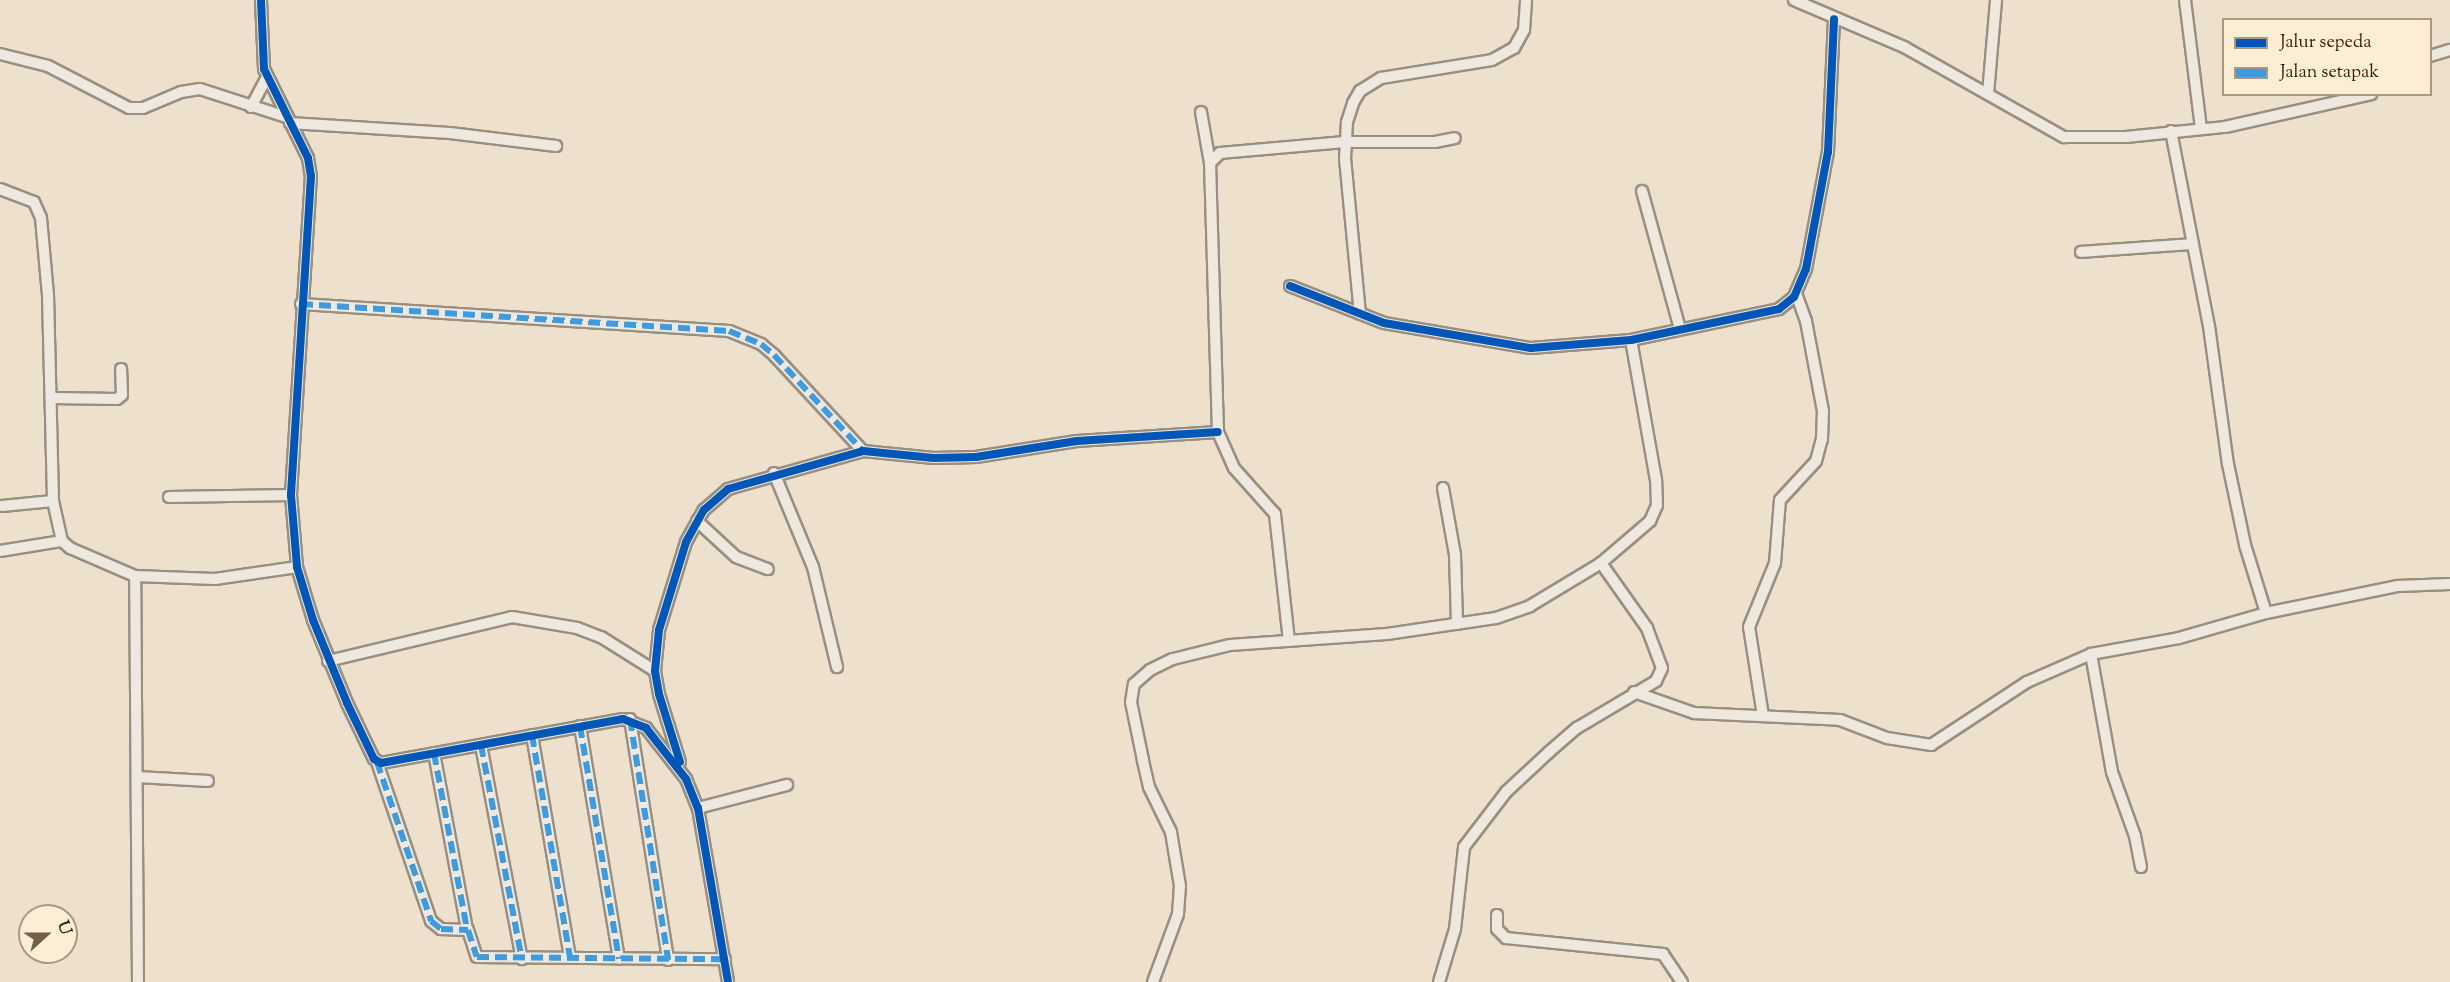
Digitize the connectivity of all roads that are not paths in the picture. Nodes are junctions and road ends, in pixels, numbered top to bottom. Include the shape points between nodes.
1 (261, 0) edge
2 (1526, 0) edge
3 (1794, 0) edge
4 (1996, 0) edge
5 (2185, 0) edge
6 (1834, 19) junction
7 (2450, 50) edge
8 (0, 54) edge
9 (2432, 55) edge
10 (267, 76) junction
11 (1988, 94) junction
12 (2361, 96) edge
13 (251, 107) junction
14 (1201, 112) dead end
15 (288, 120) junction
16 (2201, 129) junction
17 (2171, 131) junction
18 (1455, 138) dead end
19 (1345, 142) junction
20 (556, 146) dead end
21 (1209, 164) junction
22 (0, 189) edge
23 (1642, 191) dead end
24 (2193, 244) junction
25 (2080, 252) dead end
26 (1290, 286) dead end
27 (1796, 293) junction
28 (301, 304) junction
29 (1360, 314) junction
30 (1680, 329) junction
31 (1631, 340) junction
32 (121, 369) dead end
33 (52, 398) junction
34 (1218, 432) junction
35 (863, 451) junction
36 (774, 473) junction
37 (1443, 488) dead end
38 (291, 495) junction
39 (169, 497) dead end
40 (53, 501) junction
41 (2, 506) dead end
42 (696, 521) junction
43 (62, 541) junction
44 (0, 551) edge
45 (1601, 563) junction
46 (297, 567) junction
47 (768, 569) dead end
48 (135, 576) junction
49 (2450, 585) edge
50 (2266, 613) junction
51 (1456, 624) junction
52 (1289, 641) junction
53 (2091, 654) junction
54 (328, 661) junction
55 (837, 667) dead end
56 (656, 671) junction
57 (1634, 692) junction
58 (1763, 716) junction
59 (630, 719) junction
60 (580, 726) junction
61 (532, 735) junction
62 (481, 745) junction
63 (434, 753) junction
64 (378, 762) junction
65 (138, 777) junction
66 (686, 779) junction
67 (208, 781) dead end
68 (787, 785) dead end
69 (698, 808) junction
70 (2141, 867) dead end
71 (1497, 915) dead end
72 (467, 929) junction
73 (570, 957) junction
74 (522, 959) junction
75 (619, 959) junction
76 (725, 959) junction
77 (668, 960) junction
78 (138, 982) edge
79 (728, 982) edge
80 (1154, 982) edge
81 (1439, 982) edge
82 (1682, 982) edge

1 - 10 street via 260,46
2 - 19 street via 1524,30 1514,48 1492,60 1371,81 1353,103
3 - 6 street
4 - 11 street
5 - 16 street
6 - 11 street via 1904,47
6 - 27 street via 1828,152 1806,269
7 - 9 street
8 - 13 street via 48,66 129,108 143,108 190,89
10 - 13 street
10 - 15 street
11 - 17 street via 2064,137 2126,137
12 - 16 street
13 - 15 street
14 - 21 street
15 - 20 street
15 - 28 street via 308,158 311,176
16 - 17 street
17 - 24 street
18 - 19 street via 1435,142
19 - 21 street via 1220,153
19 - 29 street
21 - 34 street
22 - 33 street via 39,208 48,295
23 - 30 street
24 - 25 street
24 - 50 street via 2228,464
26 - 29 street
27 - 30 street via 1779,309
27 - 58 street via 1806,321 1823,411 1822,439 1816,461 1780,500 1775,563 1749,627
28 - 35 street via 729,331 760,344 774,356
28 - 38 street
29 - 31 street via 1384,323 1531,348
30 - 31 street
31 - 45 street via 1657,505 1650,521
32 - 33 street via 122,395 117,399
33 - 40 street
34 - 35 street via 1077,441 976,458
34 - 52 street via 1234,468 1275,514
35 - 36 street
36 - 42 street via 728,489 711,501
36 - 55 street via 813,567
37 - 51 street via 1455,555
38 - 39 street
38 - 46 street
40 - 41 street
40 - 43 street
42 - 47 street via 736,557
42 - 56 street via 665,604
43 - 44 street
43 - 48 street via 87,558
45 - 51 street via 1516,612
45 - 57 street via 1647,628 1662,668 1656,681
46 - 48 street via 215,579
46 - 54 street
48 - 65 street
49 - 50 street via 2398,586
50 - 53 street via 2179,638
51 - 52 street
52 - 80 street via 1230,645 1173,659 1150,670 1134,684 1131,702 1149,787 1171,832 1180,886 1179,914
53 - 58 street via 2027,682 1934,745 1887,738 1840,720
53 - 70 street via 2112,772 2135,836
54 - 56 street via 512,617 568,626 601,637
54 - 64 street
56 - 66 street via 663,710
57 - 58 street via 1694,713
57 - 81 street via 1577,728 1549,752 1506,792 1464,847 1455,930
59 - 60 street
59 - 66 street via 655,736
59 - 77 street
60 - 61 street
60 - 75 street
61 - 62 street
61 - 73 street
62 - 63 street
62 - 74 street
63 - 64 street
63 - 72 street
64 - 72 street via 431,921 441,929
65 - 67 street
65 - 78 street
66 - 69 street
68 - 69 street
69 - 76 street
71 - 82 street via 1497,929 1506,938 1663,954
72 - 74 street via 477,957
73 - 74 street
73 - 75 street
75 - 77 street
76 - 77 street
76 - 79 street

